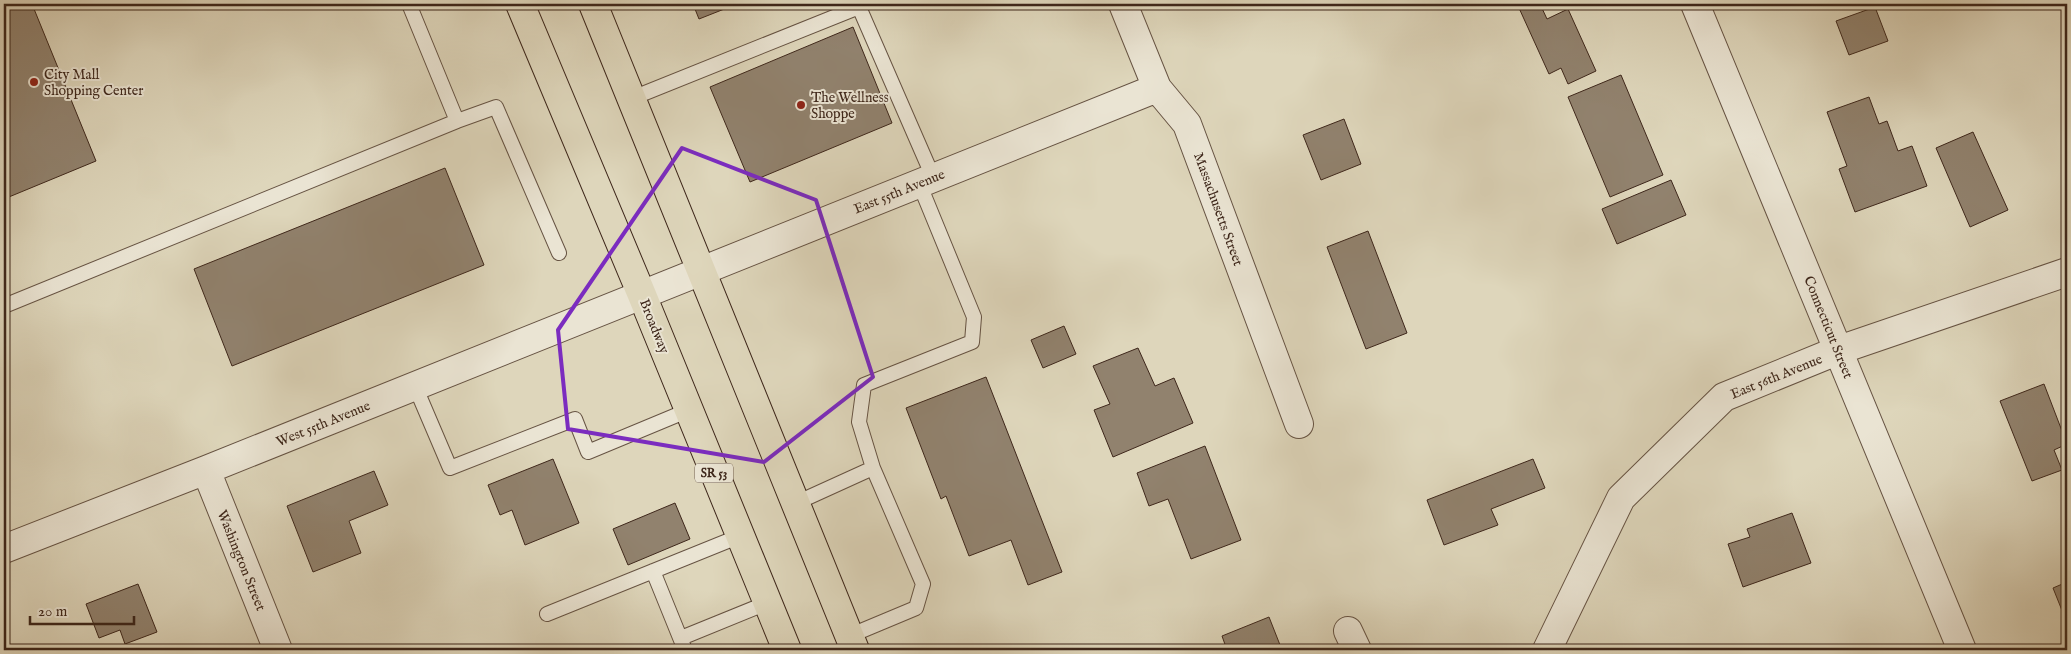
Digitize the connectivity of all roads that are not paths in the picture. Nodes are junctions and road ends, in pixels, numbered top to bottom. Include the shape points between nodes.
1 (409, 4) edge
2 (520, 4) edge
3 (593, 4) edge
4 (1123, 4) edge
5 (1695, 4) edge
6 (858, 5) edge
7 (1157, 88) junction
8 (630, 99) junction
9 (457, 121) junction
10 (926, 180) junction
11 (559, 254) dead end
12 (702, 271) junction
13 (2067, 272) edge
14 (642, 295) junction
15 (4, 306) edge
16 (1839, 350) junction
17 (415, 386) junction
18 (689, 410) junction
19 (1298, 424) dead end
20 (873, 468) junction
21 (206, 470) junction
22 (796, 503) junction
23 (740, 536) junction
24 (4, 549) edge
25 (653, 571) junction
26 (767, 603) junction
27 (547, 614) dead end
28 (852, 643) edge
29 (683, 644) edge
30 (278, 650) edge
31 (786, 650) edge
32 (1547, 650) edge
33 (1962, 650) edge

1 - 9 lane
2 - 14 main road, Broadway / SR 53
3 - 8 main road
4 - 7 street, Massachusetts Street
5 - 16 street, Connecticut Street
6 - 8 lane
6 - 10 lane
7 - 10 street, East 55th Avenue
7 - 19 street, Massachusetts Street via 1187,124
8 - 12 main road
9 - 11 lane via 496,107
9 - 15 lane
10 - 12 street, East 55th Avenue
10 - 20 lane via 974,317 972,342 864,385 859,422
12 - 14 street, East 55th Avenue
12 - 22 main road
13 - 16 street, East 56th Avenue
14 - 17 street, West 55th Avenue
14 - 18 main road, Broadway / SR 53
16 - 32 street, East 56th Avenue via 1724,397 1621,498
16 - 33 street, Connecticut Street
17 - 18 lane via 450,468 575,419 588,452
17 - 21 street, West 55th Avenue
18 - 23 main road, Broadway / SR 53
20 - 22 lane
20 - 28 lane via 923,584 916,608
21 - 24 street, West 55th Avenue
21 - 30 street, Washington Street
22 - 28 main road
23 - 25 lane
23 - 26 main road, Broadway / SR 53
25 - 27 lane
25 - 29 lane
26 - 29 lane
26 - 31 main road, Broadway / SR 53

